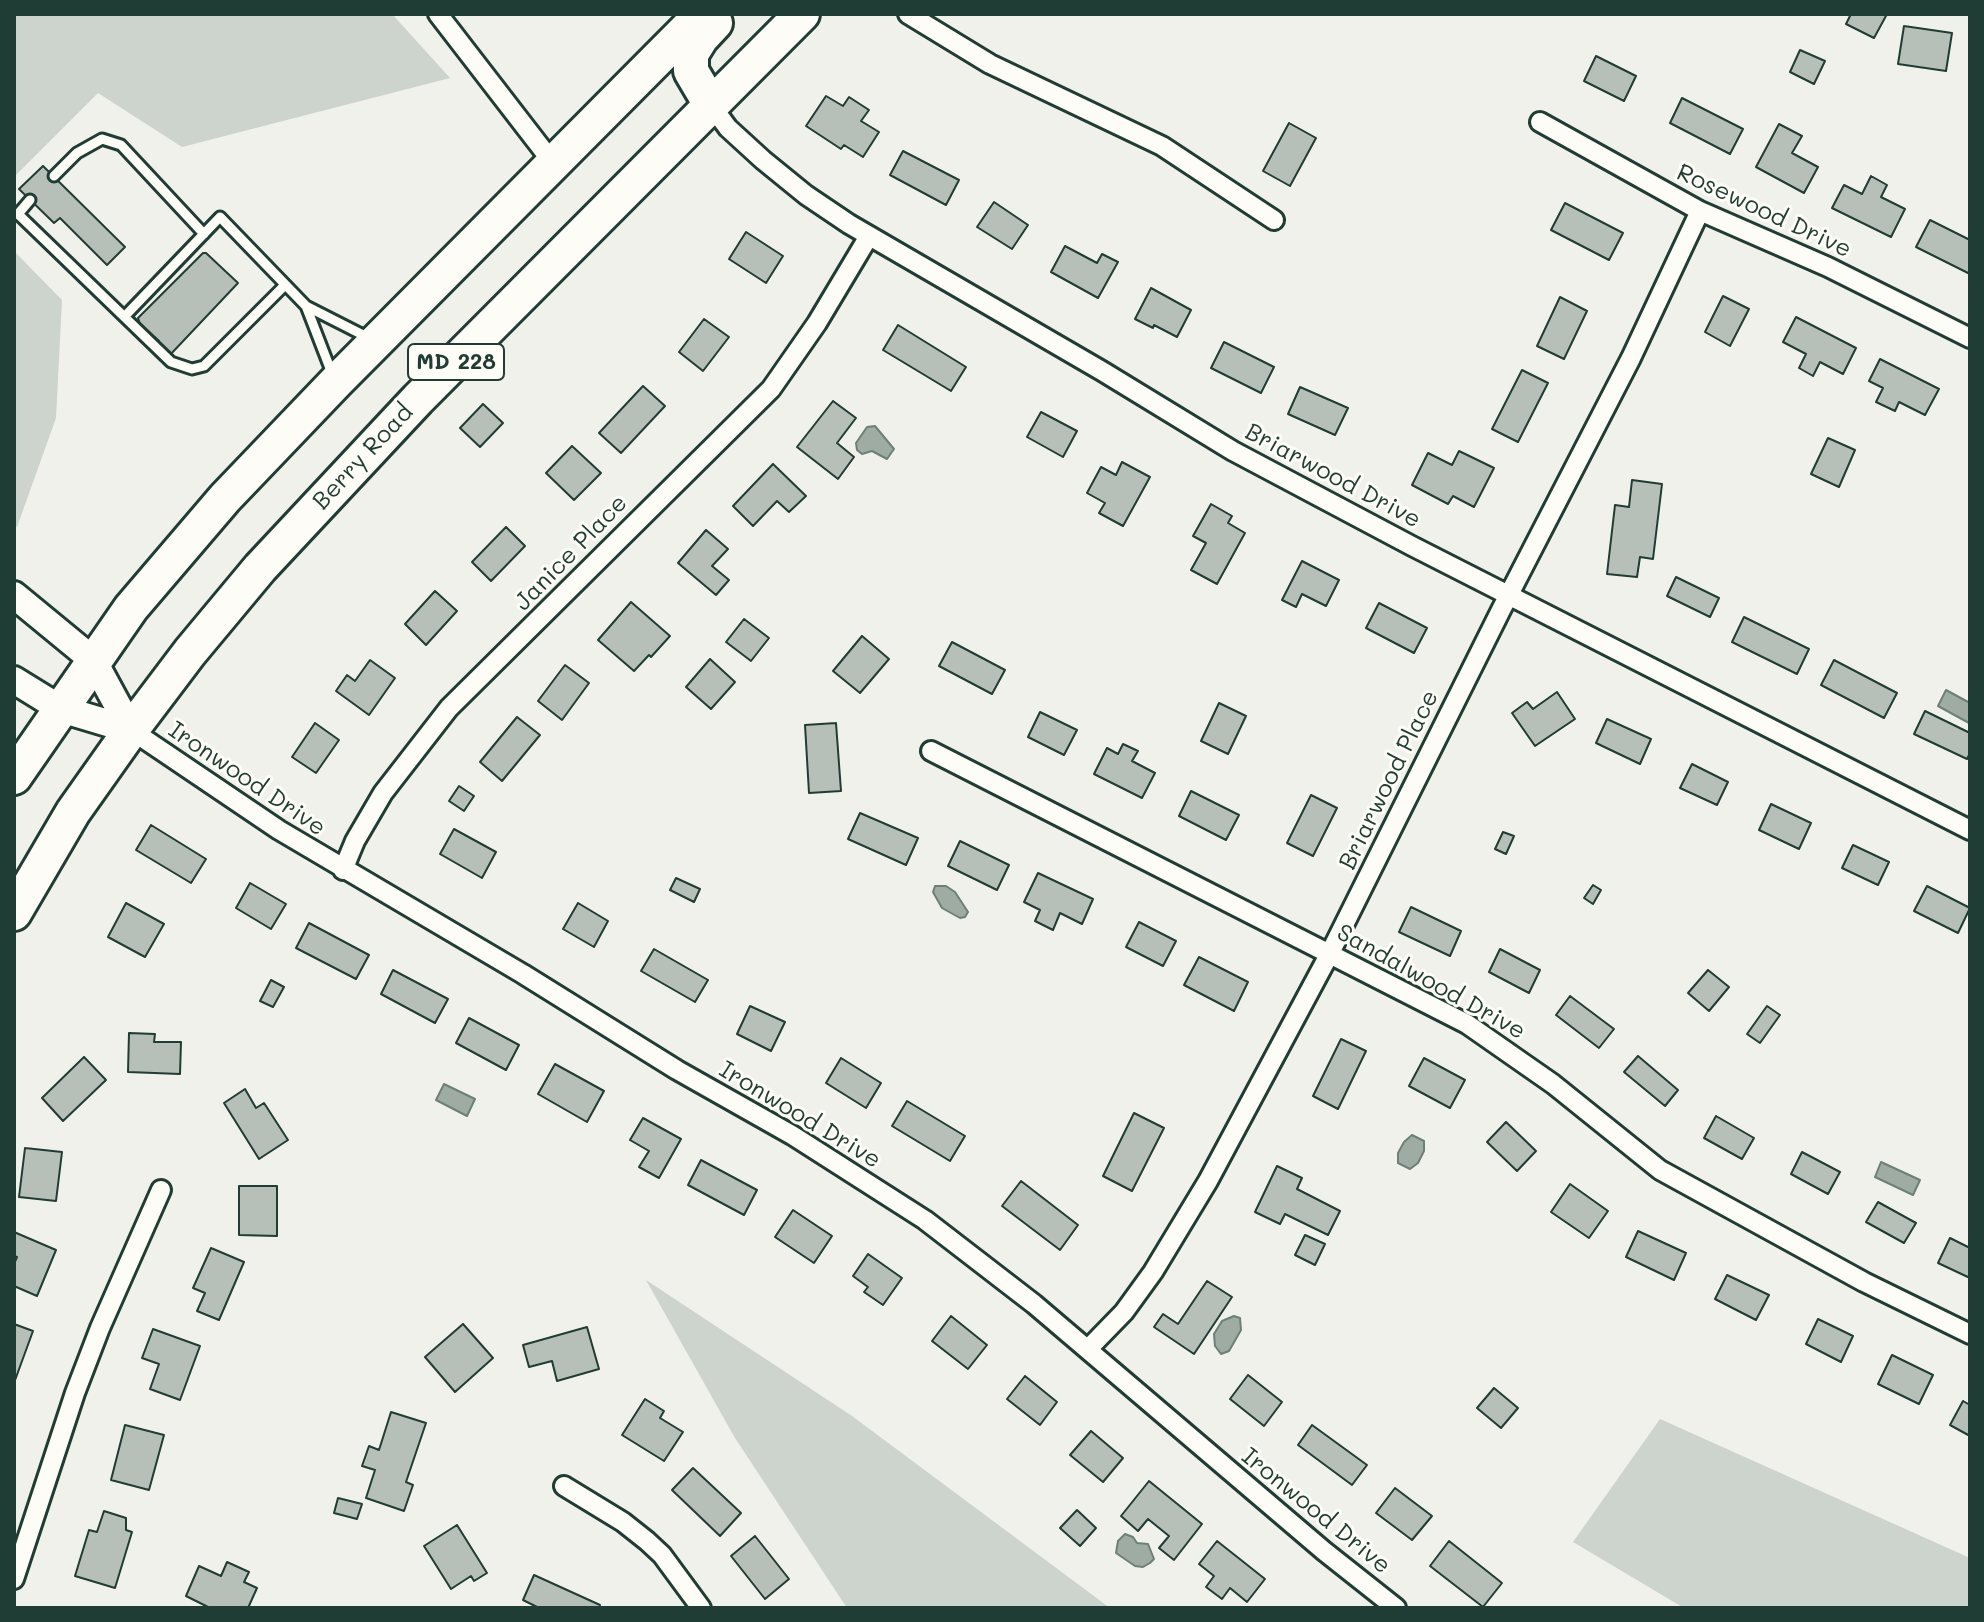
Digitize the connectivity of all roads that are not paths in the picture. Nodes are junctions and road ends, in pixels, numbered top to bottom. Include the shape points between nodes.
1 (438, 14) edge
2 (702, 14) edge
3 (724, 14) edge
4 (802, 14) edge
5 (908, 14) edge
6 (711, 105) junction
7 (1540, 122) dead end
8 (553, 163) junction
9 (54, 176) dead end
10 (30, 200) dead end
11 (1700, 211) junction
12 (1274, 220) dead end
13 (204, 234) junction
14 (869, 236) junction
15 (285, 285) junction
16 (306, 306) junction
17 (125, 316) junction
18 (1970, 338) edge
19 (376, 342) junction
20 (336, 382) junction
21 (14, 595) edge
22 (1510, 595) junction
23 (93, 660) junction
24 (14, 680) edge
25 (61, 709) junction
26 (131, 730) junction
27 (931, 751) dead end
28 (14, 777) edge
29 (1970, 830) edge
30 (343, 870) junction
31 (14, 913) edge
32 (1330, 953) junction
33 (161, 1190) dead end
34 (1970, 1334) edge
35 (1088, 1349) junction
36 (564, 1486) dead end
37 (14, 1579) edge
38 (701, 1608) edge
39 (1396, 1608) edge

1 - 8 street
2 - 8 highway, MD 228
3 - 6 highway via 691,54 691,71
4 - 6 highway, Berry Road / MD 228
5 - 12 street via 990,64 1162,146
6 - 14 street, Briarwood Drive via 735,135 788,181
6 - 26 highway, Berry Road / MD 228 via 337,484 260,568
7 - 11 street, Rosewood Drive
8 - 19 highway, MD 228
9 - 13 lane via 77,153 102,139 121,145
10 - 17 lane via 18,214
11 - 18 street, Rosewood Drive
11 - 22 street, Briarwood Place
13 - 15 lane via 220,217
13 - 17 lane
14 - 22 street, Briarwood Drive via 1233,451
14 - 30 street, Janice Place via 771,389 449,708 383,793
15 - 16 lane
15 - 17 lane via 204,366 192,369 171,362
16 - 19 lane
16 - 20 lane
19 - 20 highway, MD 228
20 - 23 highway, MD 228 via 225,498
21 - 23 main road
22 - 29 street, Briarwood Drive
22 - 32 street, Briarwood Place
23 - 25 highway, MD 228
23 - 26 main road
24 - 25 main road
25 - 26 main road
25 - 28 highway, MD 228
26 - 30 street, Ironwood Drive
26 - 31 highway, Berry Road / MD 228 via 73,812
27 - 32 street, Sandalwood Drive
30 - 35 street, Ironwood Drive via 833,1160 963,1248
32 - 34 street, Sandalwood Drive via 1485,1035 1685,1185
32 - 35 street, Briarwood Place via 1178,1234 1124,1312
33 - 37 street via 75,1393
35 - 39 street, Ironwood Drive
36 - 38 street via 647,1541

